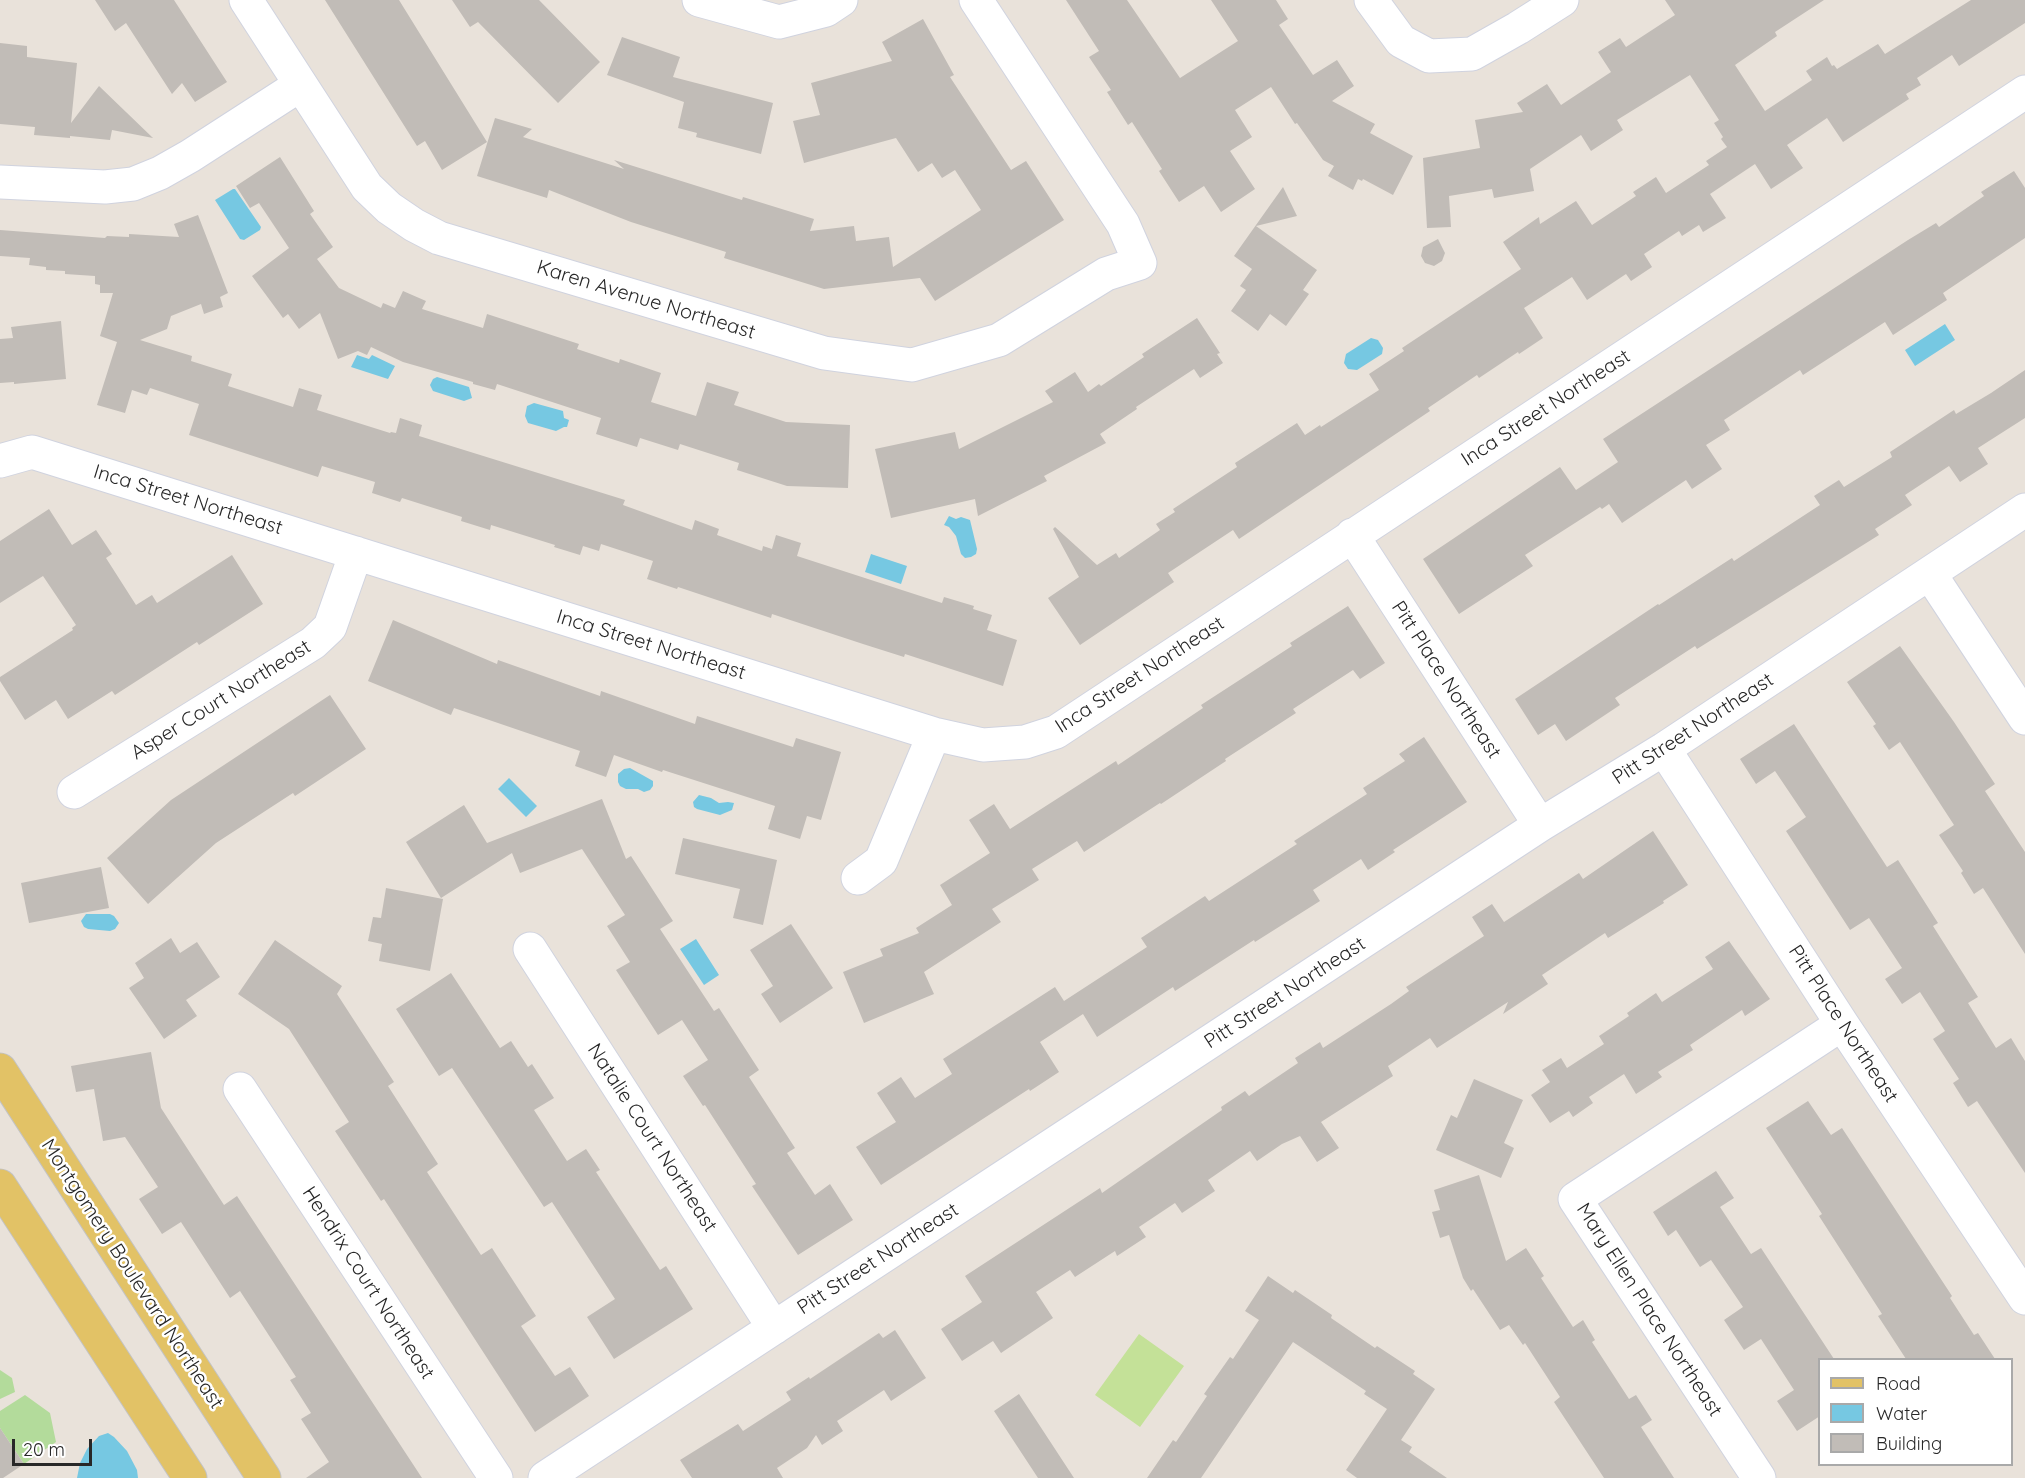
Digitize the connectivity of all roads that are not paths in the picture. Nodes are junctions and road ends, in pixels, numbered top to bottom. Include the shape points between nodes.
1 (246, 0) edge
2 (699, 0) edge
3 (841, 0) edge
4 (976, 0) edge
5 (1371, 0) edge
6 (1562, 0) edge
7 (300, 85) junction
8 (2025, 92) edge
9 (0, 182) edge
10 (0, 461) edge
11 (2025, 510) edge
12 (1352, 535) junction
13 (356, 553) junction
14 (1930, 574) junction
15 (2025, 718) edge
16 (934, 734) junction
17 (1664, 749) junction
18 (74, 792) dead end
19 (1540, 825) junction
20 (858, 878) dead end
21 (530, 949) dead end
22 (1842, 1024) junction
23 (0, 1070) edge
24 (240, 1089) dead end
25 (0, 1186) edge
26 (2025, 1298) edge
27 (774, 1328) junction
28 (190, 1478) edge
29 (264, 1478) edge
30 (496, 1478) edge
31 (546, 1478) edge
32 (1759, 1478) edge

1 - 7 street, Karen Avenue Northeast
2 - 3 street via 779,22 826,10
4 - 7 street, Karen Avenue Northeast via 1123,224 1140,263 1106,274 999,340 912,364 824,353 439,238 389,208 368,187
5 - 6 street via 1401,41 1430,56 1472,54
7 - 9 street via 190,156 133,184 105,187
8 - 12 street, Inca Street Northeast
10 - 13 street, Inca Street Northeast via 32,452
11 - 14 street, Pitt Street Northeast
12 - 16 street, Inca Street Northeast via 1056,732 1025,742 983,745
12 - 19 street, Pitt Place Northeast
13 - 16 street, Inca Street Northeast
13 - 18 street, Asper Court Northeast via 330,627 314,643
14 - 15 street
14 - 17 street, Pitt Street Northeast
16 - 20 street via 881,861
17 - 19 street, Pitt Street Northeast
17 - 22 street, Pitt Place Northeast
19 - 27 street, Pitt Street Northeast
21 - 27 street, Natalie Court Northeast
22 - 26 street, Pitt Place Northeast
22 - 32 street, Mary Ellen Place Northeast via 1575,1199
23 - 29 main road, Montgomery Boulevard Northeast
24 - 30 street, Hendrix Court Northeast
25 - 28 main road
27 - 31 street, Pitt Street Northeast

